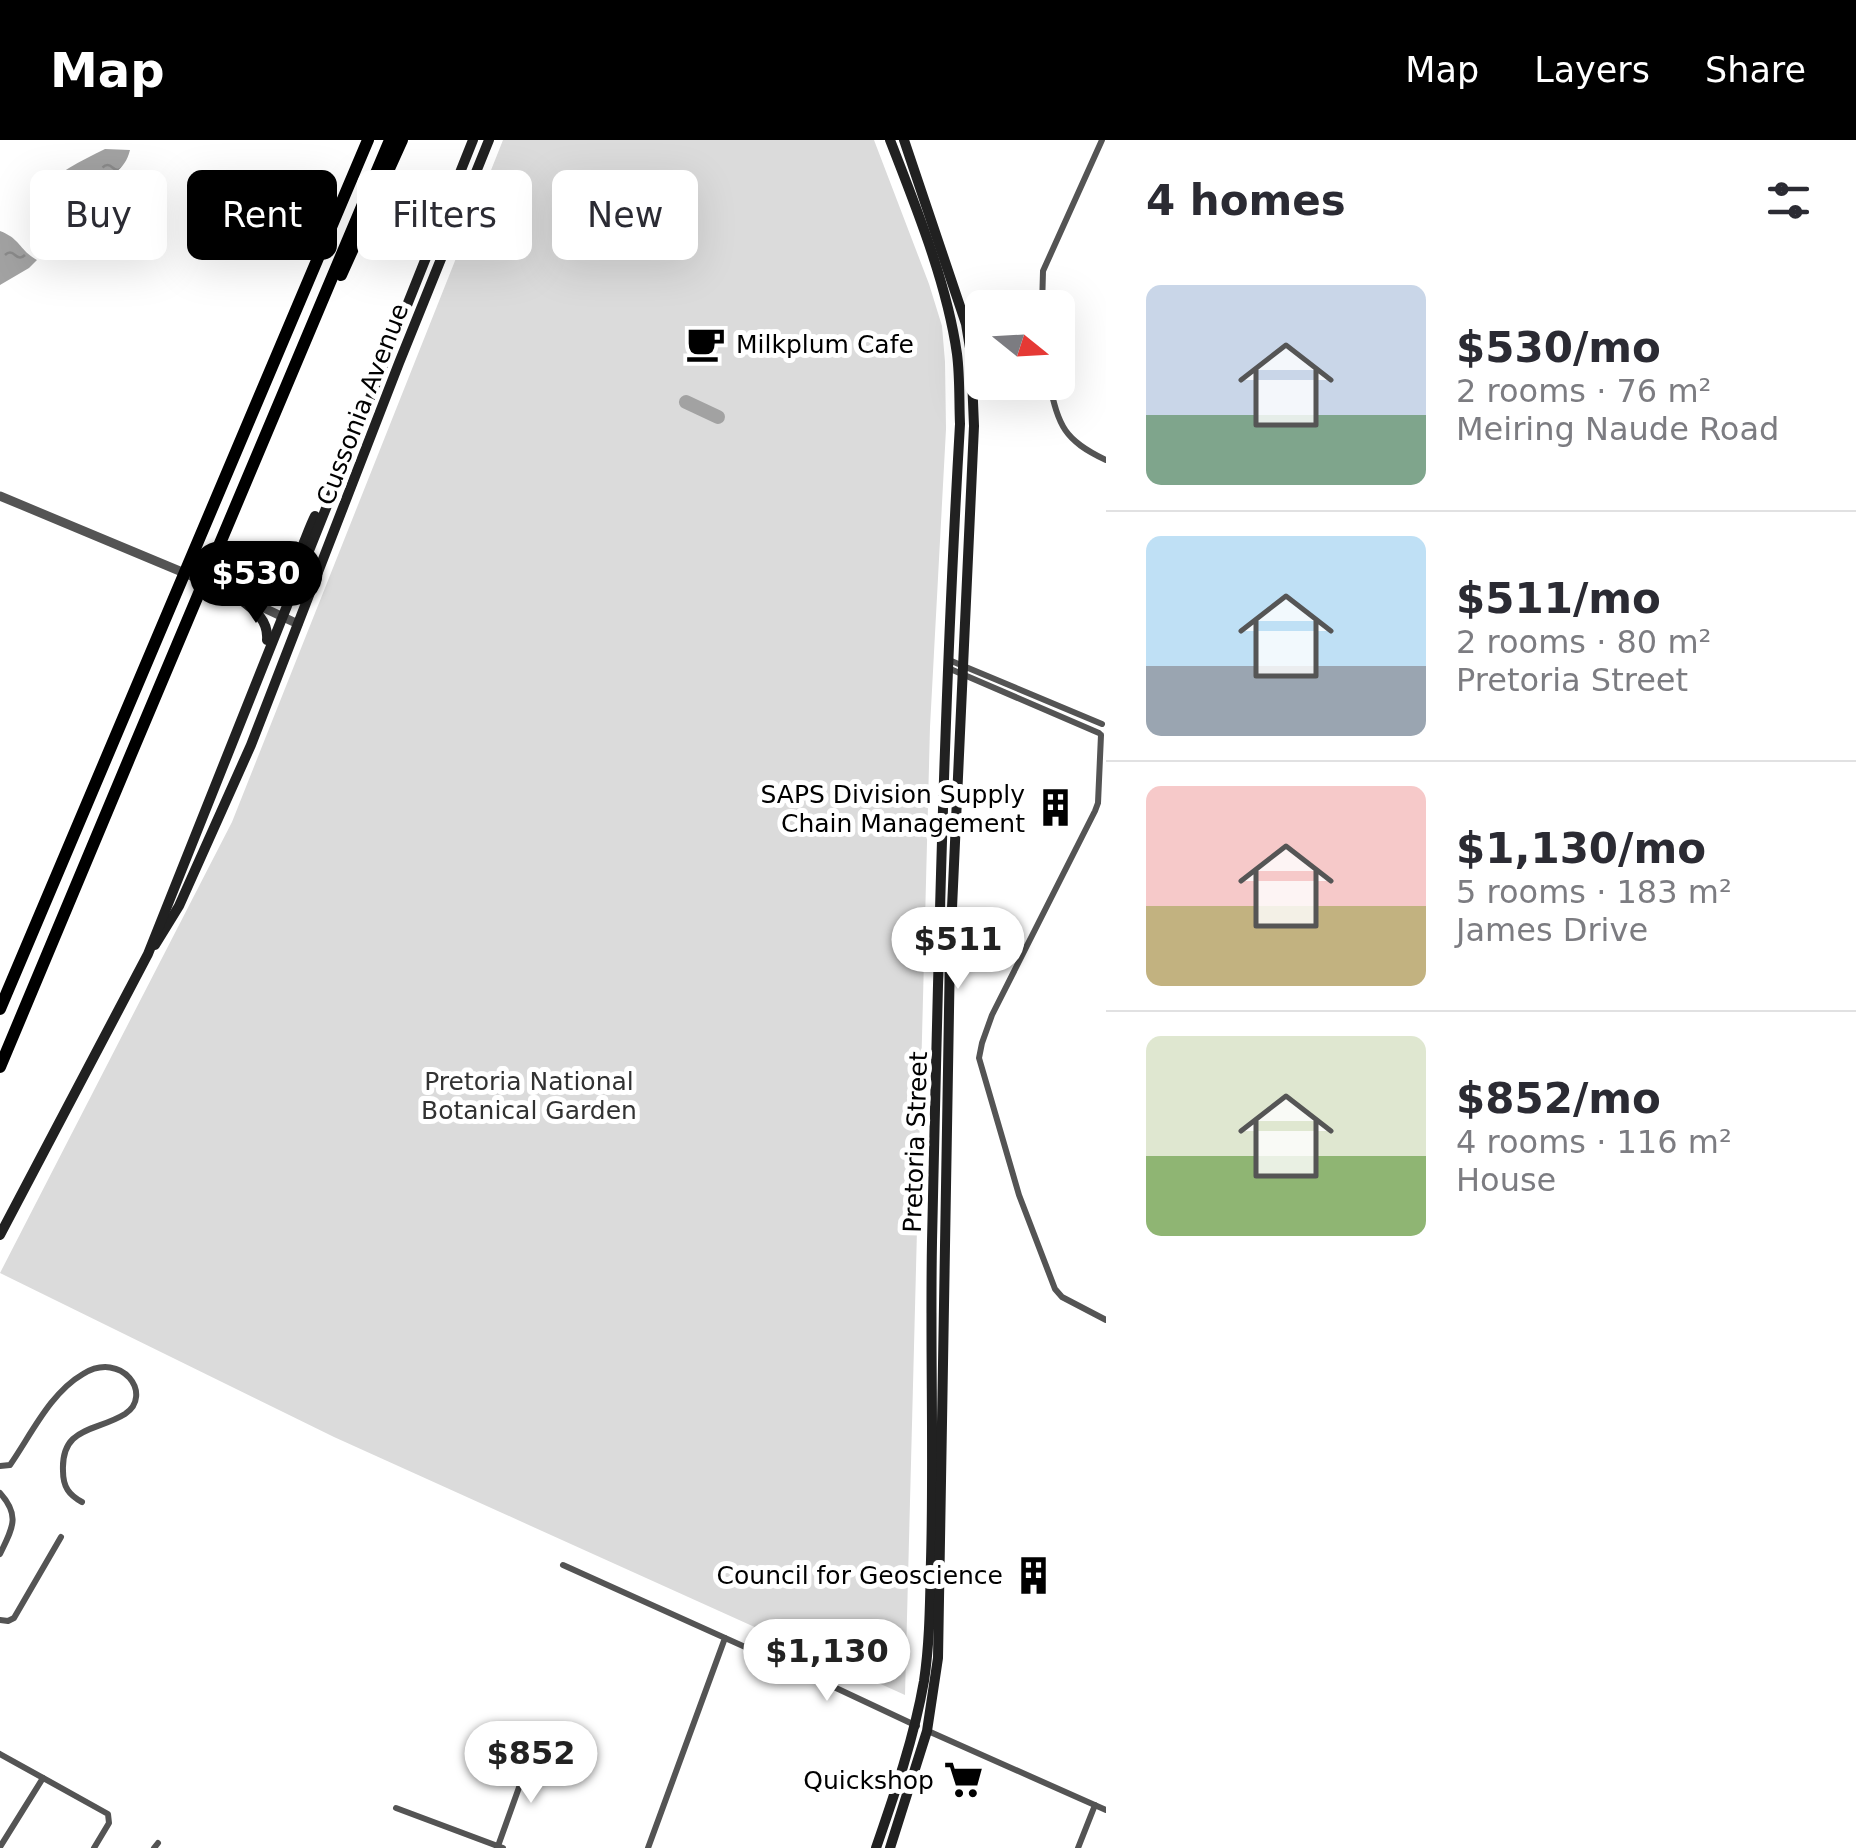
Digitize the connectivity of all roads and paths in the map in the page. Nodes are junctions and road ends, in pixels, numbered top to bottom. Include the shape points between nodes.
1 (364, 140) edge
2 (390, 140) edge
3 (402, 140) edge
4 (473, 140) edge
5 (489, 140) edge
6 (890, 140) edge
7 (904, 140) edge
8 (1102, 140) edge
9 (1042, 290) edge
10 (1054, 400) edge
11 (1106, 460) edge
12 (0, 496) edge
13 (326, 505) junction
14 (230, 592) junction
15 (281, 617) junction
16 (186, 620) junction
17 (298, 624) junction
18 (948, 664) junction
19 (964, 671) junction
20 (258, 675) junction
21 (1104, 730) edge
22 (148, 954) junction
23 (0, 1009) edge
24 (0, 1068) edge
25 (0, 1236) edge
26 (1106, 1320) edge
27 (0, 1466) edge
28 (0, 1493) edge
29 (82, 1502) dead end
30 (61, 1537) dead end
31 (0, 1554) edge
32 (563, 1566) dead end
33 (0, 1620) edge
34 (725, 1638) junction
35 (914, 1725) junction
36 (927, 1731) junction
37 (0, 1754) edge
38 (530, 1754) dead end
39 (43, 1778) junction
40 (1095, 1805) junction
41 (396, 1808) dead end
42 (1106, 1810) edge
43 (478, 1844) edge
44 (0, 1846) edge
45 (500, 1847) edge
46 (94, 1848) edge
47 (648, 1848) edge
48 (876, 1848) edge
49 (890, 1848) edge
50 (1078, 1848) edge

1 - 23 highway
2 - 16 highway
3 - 16 highway
4 - 13 main road, Cussonia Avenue
5 - 17 main road, Cussonia Avenue
6 - 18 main road, Pretoria Street via 942,289 957,358
7 - 19 main road, Pretoria Street via 971,354
8 - 9 street via 1042,270
10 - 11 street via 1062,427 1082,449
12 - 14 street
13 - 14 main road via 281,584 260,594
13 - 15 main road, Cussonia Avenue
14 - 15 street
14 - 20 main road via 268,628
15 - 17 street
15 - 20 main road, Cussonia Avenue
16 - 24 highway
17 - 22 main road, Cussonia Avenue via 204,852
18 - 19 street
18 - 35 main road, Pretoria Street via 930,1590
19 - 21 street
19 - 36 main road, Pretoria Street via 950,952 938,1658
20 - 22 main road, Cussonia Avenue
21 - 26 street via 1096,811 992,1015 979,1058 1055,1290
22 - 25 main road, Cussonia Avenue
27 - 29 street via 13,1461 73,1380 93,1368 118,1368 132,1383 132,1408 80,1432 64,1451 64,1484
28 - 31 street via 13,1515
30 - 33 street via 14,1618
32 - 34 street
34 - 35 street
34 - 47 street
35 - 36 street
35 - 48 main road, Pretoria Street
36 - 40 street
36 - 49 main road, Pretoria Street
37 - 39 street
38 - 45 street
39 - 44 street
39 - 46 street via 108,1814
40 - 42 street
40 - 50 street
41 - 43 street
43 - 45 street

